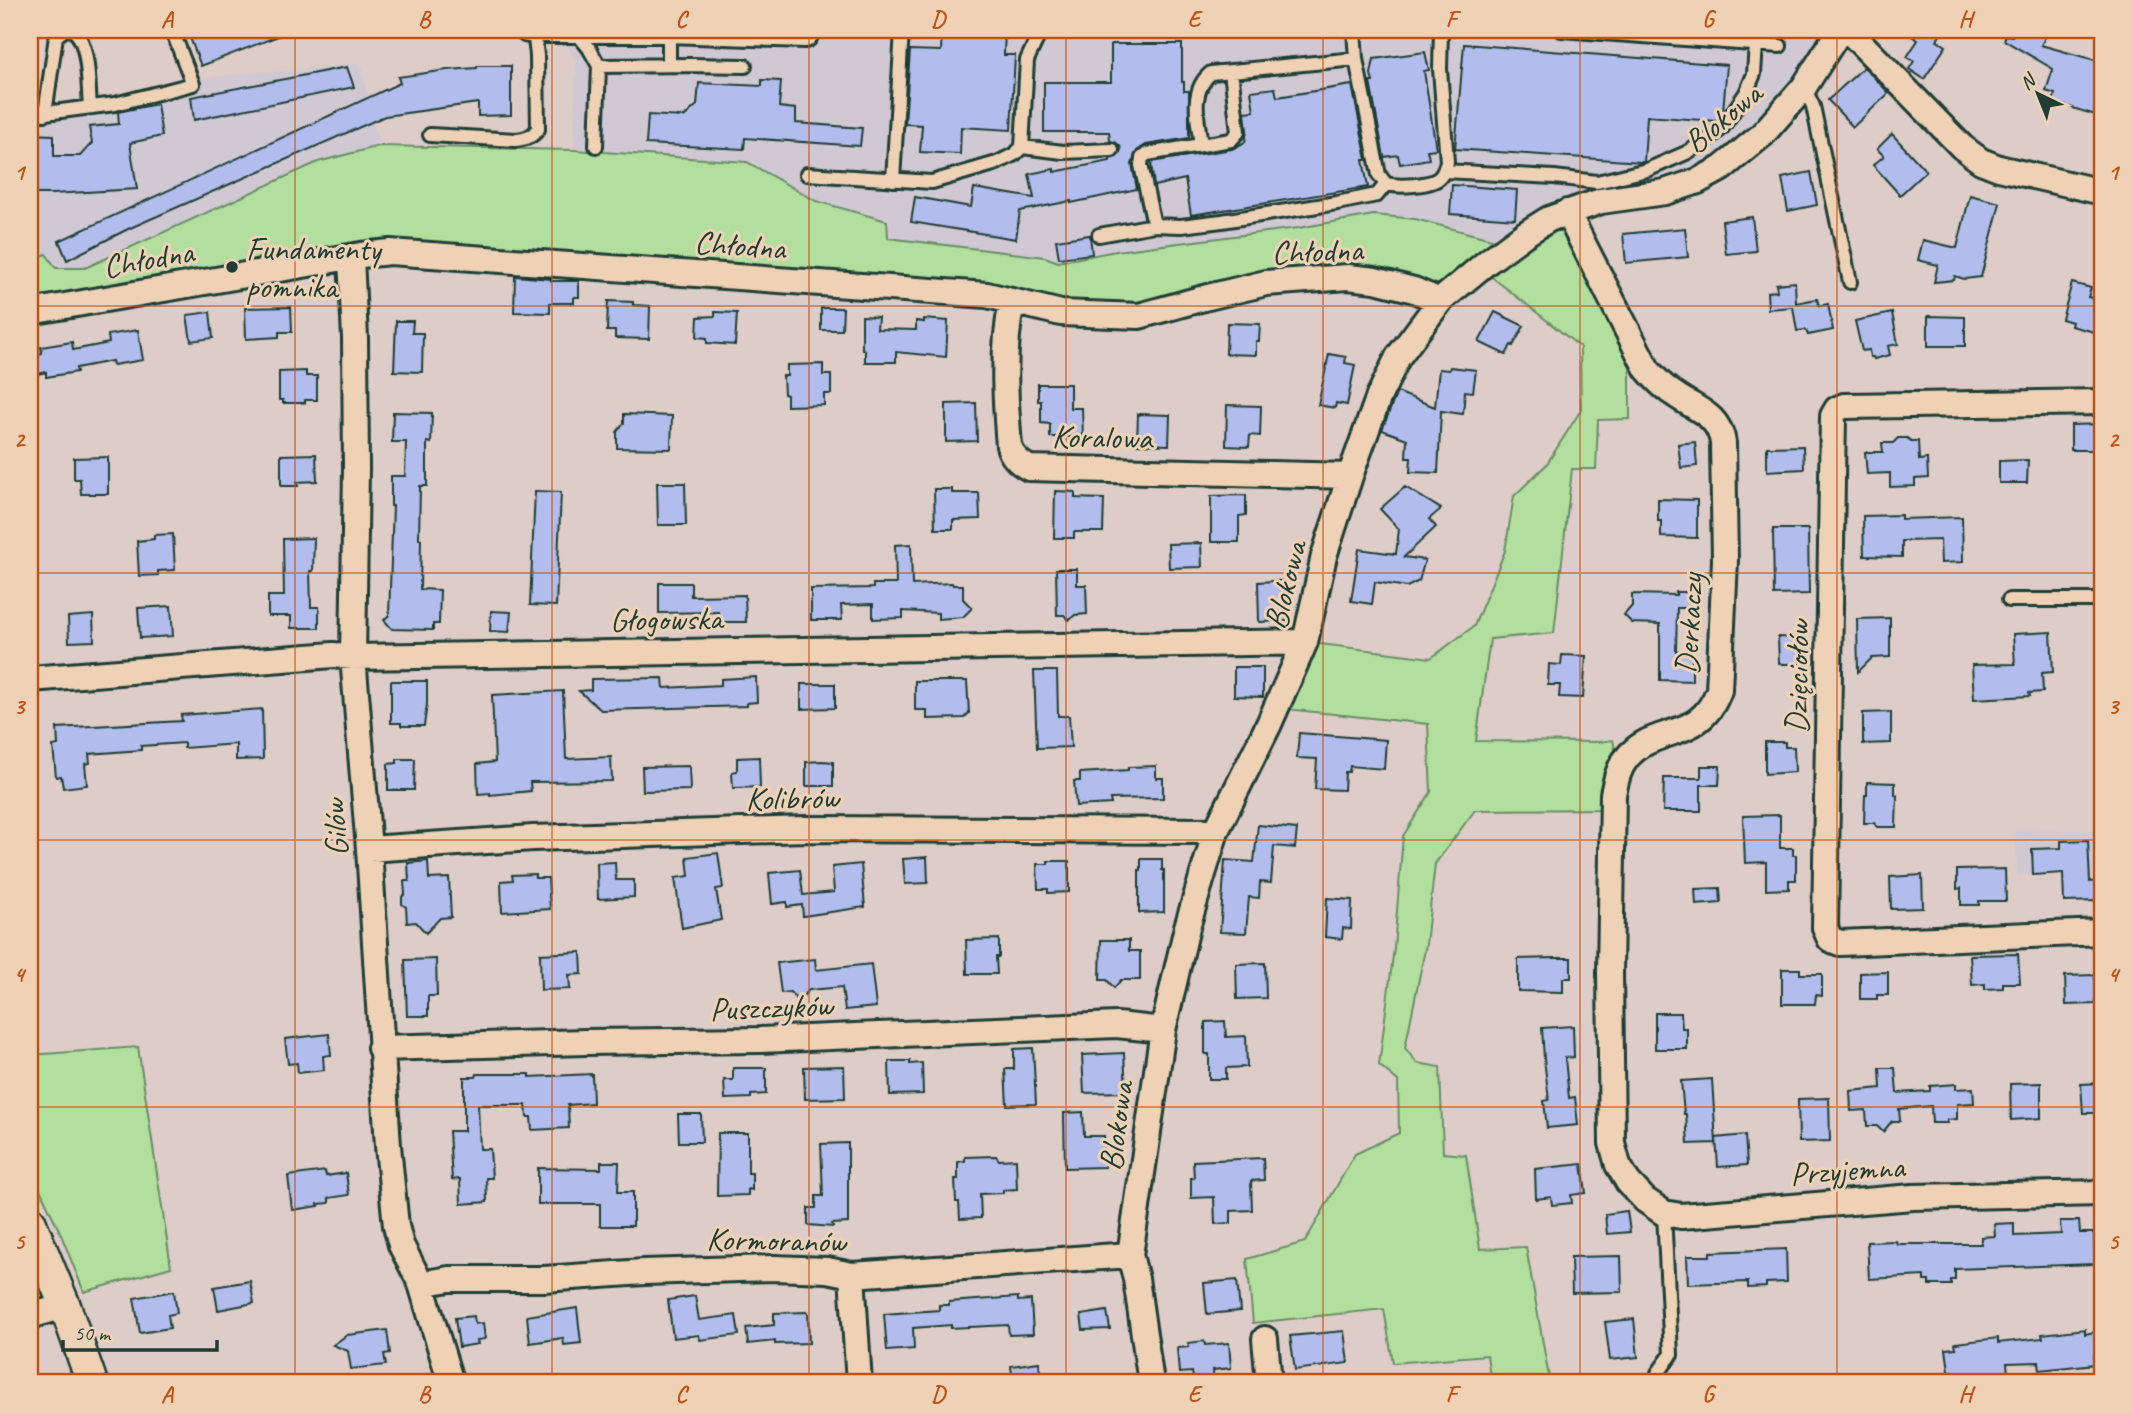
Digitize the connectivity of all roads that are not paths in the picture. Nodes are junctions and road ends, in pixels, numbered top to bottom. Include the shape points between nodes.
1 (64, 30) edge
2 (72, 30) edge
3 (172, 30) edge
4 (528, 30) edge
5 (534, 30) edge
6 (658, 30) edge
7 (669, 30) edge
8 (902, 30) edge
9 (1041, 30) edge
10 (1354, 30) edge
11 (1441, 30) edge
12 (1561, 30) edge
13 (1840, 30) edge
14 (1848, 30) edge
15 (575, 31) edge
16 (805, 35) dead end
17 (1756, 44) junction
18 (1780, 46) dead end
19 (1356, 59) junction
20 (668, 65) junction
21 (598, 66) junction
22 (745, 66) dead end
23 (1231, 71) junction
24 (1804, 87) junction
25 (90, 107) junction
26 (46, 114) junction
27 (30, 115) edge
28 (430, 135) dead end
29 (1201, 145) junction
30 (596, 146) dead end
31 (1022, 147) junction
32 (1112, 150) dead end
33 (1445, 171) junction
34 (807, 174) dead end
35 (893, 180) junction
36 (1386, 184) junction
37 (2102, 192) edge
38 (1567, 212) junction
39 (1154, 225) junction
40 (1099, 234) dead end
41 (351, 258) junction
42 (1850, 282) dead end
43 (1440, 301) junction
44 (1012, 302) junction
45 (30, 312) edge
46 (2102, 402) edge
47 (1350, 476) junction
48 (2009, 600) dead end
49 (2102, 600) edge
50 (1305, 642) junction
51 (353, 657) junction
52 (30, 679) edge
53 (1216, 831) junction
54 (369, 849) junction
55 (2102, 932) edge
56 (1163, 1030) junction
57 (380, 1048) junction
58 (2102, 1193) edge
59 (1664, 1213) junction
60 (30, 1221) edge
61 (1130, 1255) junction
62 (852, 1275) junction
63 (421, 1284) junction
64 (65, 1306) junction
65 (30, 1316) edge
66 (1265, 1339) dead end
67 (1658, 1373) dead end
68 (92, 1383) edge
69 (451, 1383) edge
70 (859, 1383) edge
71 (1151, 1383) edge
72 (1269, 1383) edge

1 - 26 lane via 56,36
2 - 25 lane via 81,37 85,50
3 - 25 lane via 193,84
4 - 5 street
5 - 15 street
5 - 28 lane via 535,134 516,140
6 - 7 street
6 - 15 street
7 - 16 street
7 - 20 lane
8 - 35 lane
9 - 31 lane via 1027,60
10 - 19 lane
11 - 33 lane
12 - 17 lane
13 - 24 street, Blokowa
14 - 37 street via 1981,161
15 - 21 lane
17 - 18 lane
17 - 33 lane via 1754,74 1722,128 1686,153 1647,170 1597,182
19 - 23 lane
19 - 36 lane via 1379,175
20 - 21 lane
20 - 22 lane
21 - 30 lane
23 - 29 lane via 1211,73 1201,84 1196,108
23 - 29 lane via 1238,132 1231,140
24 - 38 street, Blokowa via 1762,135 1698,181
24 - 42 lane via 1814,106
25 - 26 lane
26 - 27 lane
29 - 39 lane via 1142,158
31 - 32 lane via 1063,152
31 - 35 lane via 997,163 932,182
33 - 36 lane via 1433,181 1402,187
34 - 35 lane
36 - 39 lane via 1377,195 1337,203 1208,223
38 - 43 street, Blokowa via 1525,234
38 - 59 street, Derkaczy via 1647,369 1675,396 1713,419 1722,432 1725,560 1719,690 1704,716 1653,739 1626,758 1613,794 1612,1143 1628,1182
39 - 40 lane
41 - 44 street, Chłodna via 390,252 987,295
41 - 45 street, Chłodna
41 - 51 street, Gilów via 356,456
43 - 44 street, Chłodna via 1375,280 1348,278 1266,283 1139,316 1061,313
43 - 47 street, Blokowa via 1398,356
44 - 47 street, Koralowa via 1005,390 1009,446 1021,464 1029,468
46 - 55 street, Dzięciołów via 1844,406 1833,416 1825,928 1830,939 1840,943
47 - 50 street, Blokowa via 1324,556
48 - 49 lane
50 - 51 street, Głogowska
50 - 53 street, Blokowa
51 - 52 street, Głogowska
51 - 54 street, Gilów
53 - 54 street, Kolibrów via 805,829
53 - 56 street, Blokowa
54 - 57 street, Gilów
56 - 57 street, Puszczyków via 1117,1025 760,1040
56 - 61 street, Blokowa
57 - 63 street, Gilów via 397,1226 401,1245
58 - 59 street, Przyjemna via 1913,1197 1681,1216
59 - 67 lane via 1671,1355
60 - 64 street
61 - 62 street, Kormoranów
61 - 71 street, Blokowa
62 - 63 street, Kormoranów via 774,1268 449,1279
62 - 70 street
63 - 69 street, Gilów
64 - 65 street
64 - 68 street
66 - 72 street

